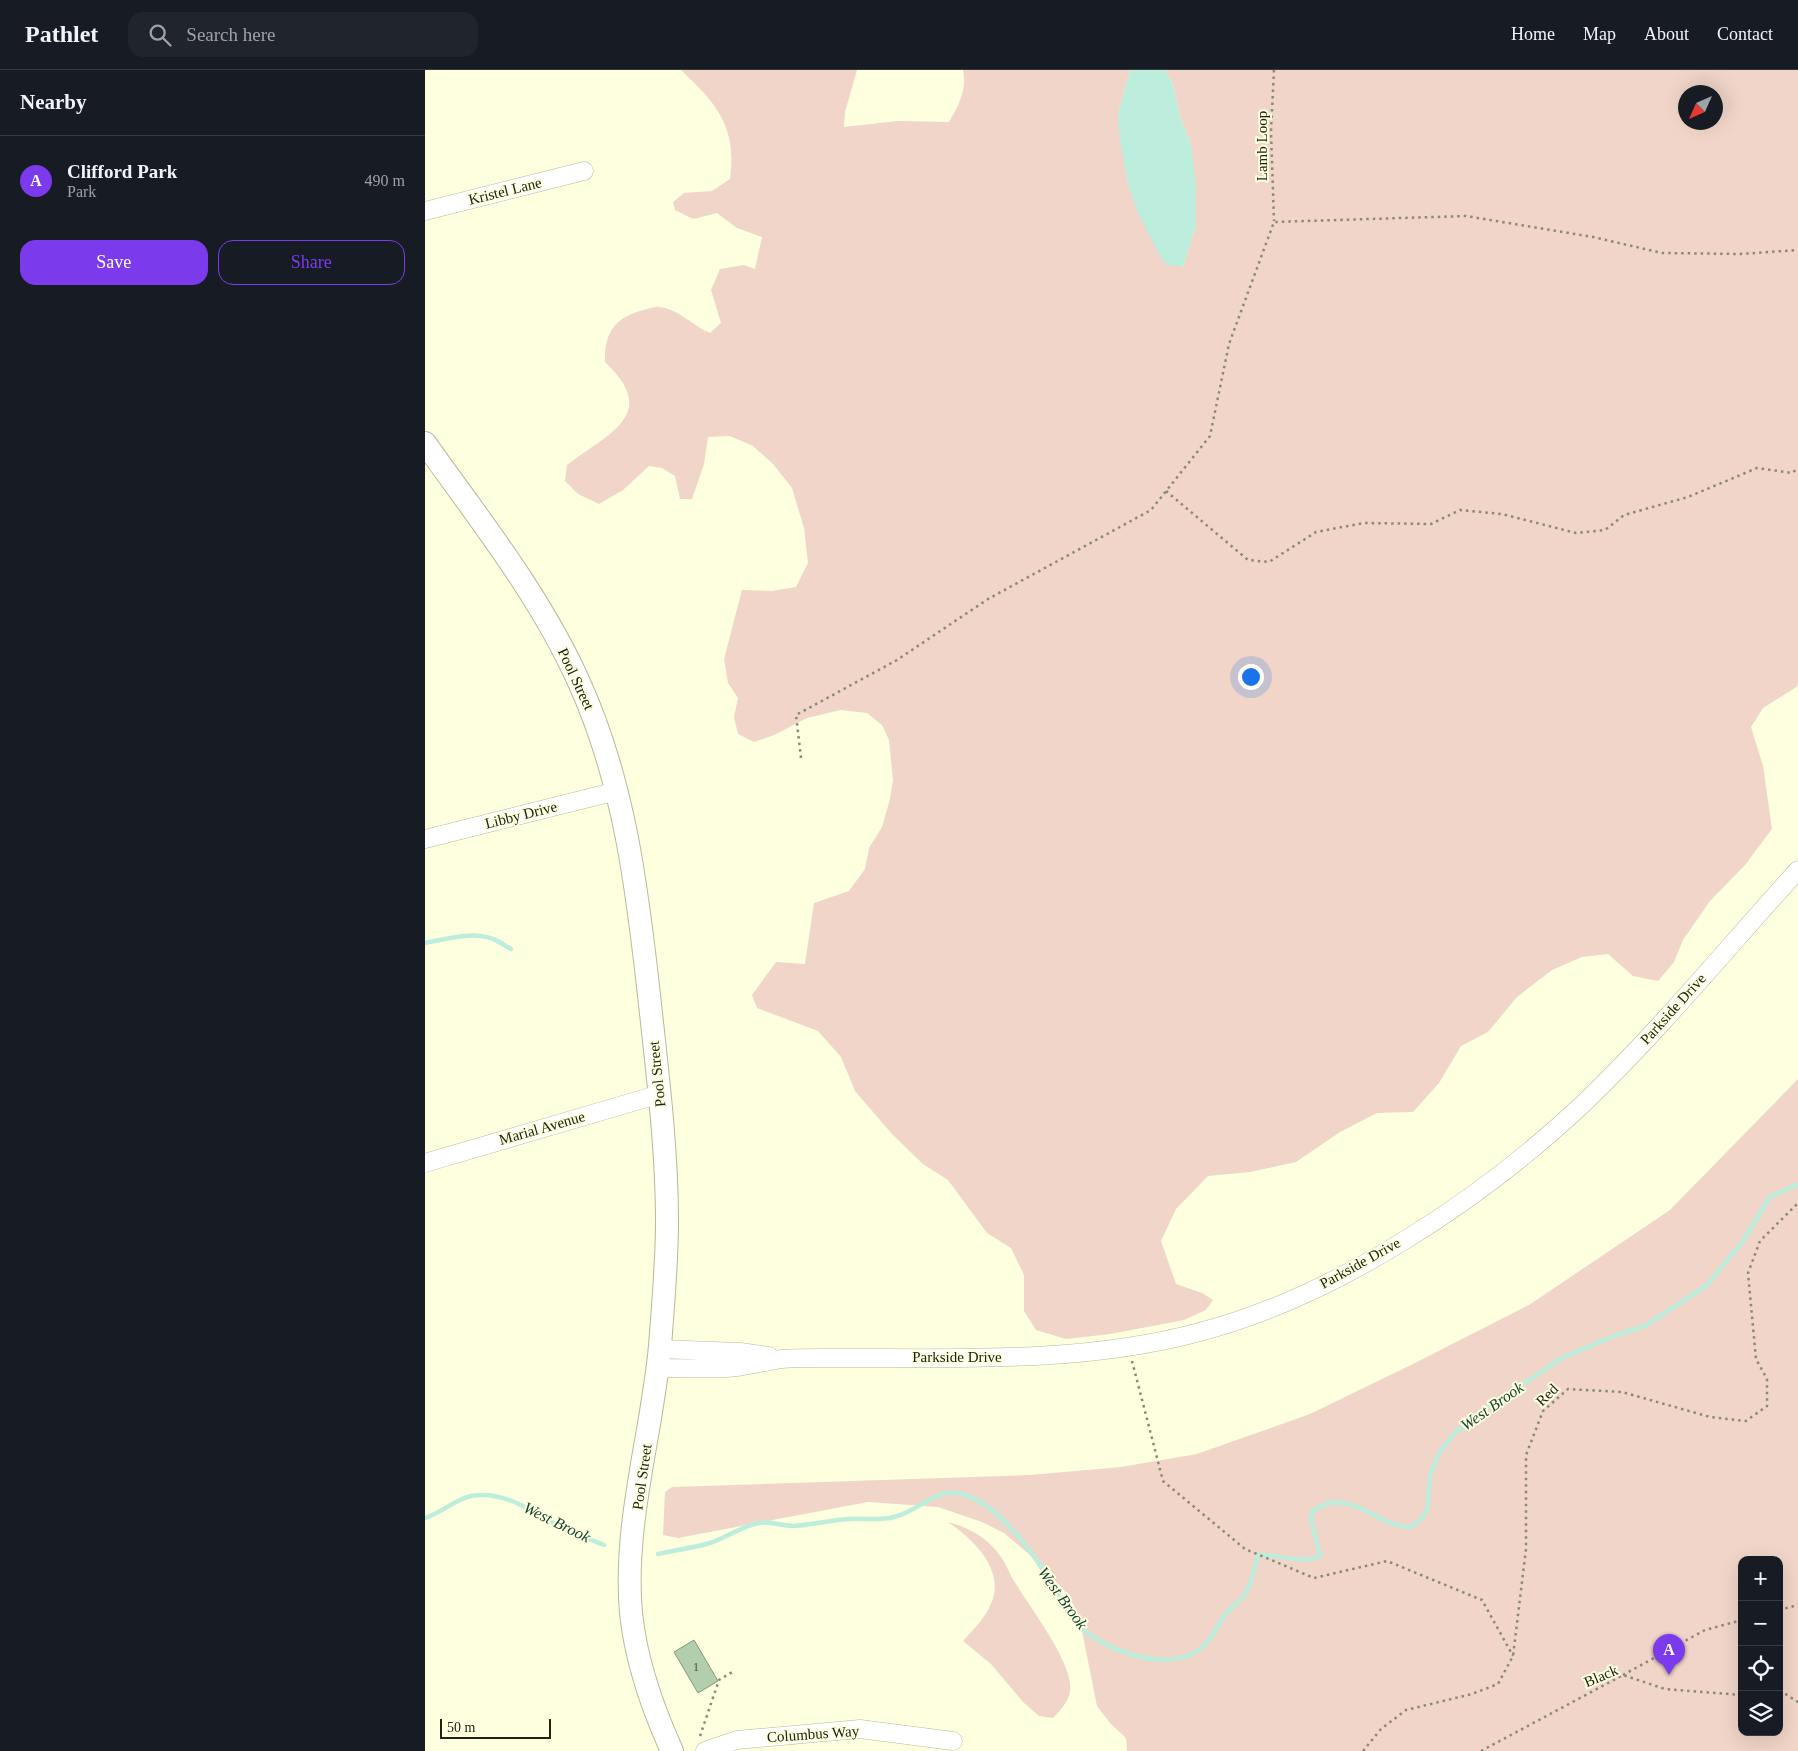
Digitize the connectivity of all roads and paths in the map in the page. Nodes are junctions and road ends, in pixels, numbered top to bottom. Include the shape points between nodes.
1 (1274, 70) edge
2 (584, 171) dead end
3 (425, 211) edge
4 (1274, 222) junction
5 (1798, 250) edge
6 (425, 443) edge
7 (1798, 468) edge
8 (1165, 490) junction
9 (801, 758) dead end
10 (617, 791) junction
11 (425, 839) edge
12 (1798, 870) edge
13 (660, 1094) junction
14 (425, 1163) edge
15 (1798, 1203) edge
16 (1128, 1347) junction
17 (658, 1359) junction
18 (1798, 1605) edge
19 (1783, 1609) edge
20 (1738, 1621) edge
21 (1513, 1656) junction
22 (734, 1671) dead end
23 (1623, 1675) junction
24 (1783, 1693) edge
25 (1738, 1696) edge
26 (1798, 1702) edge
27 (703, 1731) dead end
28 (953, 1742) dead end
29 (672, 1751) edge
30 (705, 1751) edge
31 (1363, 1751) edge
32 (1481, 1751) edge

1 - 4 path, Lamb Loop via 1271,131
2 - 3 street, Kristel Lane
4 - 5 path via 1466,216 1593,237 1662,253 1740,254
4 - 8 path via 1229,344 1210,436
6 - 10 main road, Pool Street via 509,561 558,640 589,705
7 - 8 path via 1792,473 1757,468 1688,497 1624,515 1605,530 1576,533 1501,514 1460,510 1431,524 1364,523 1315,532 1269,562 1248,560
8 - 9 path via 1151,510 988,599 897,660 796,715
10 - 11 street, Libby Drive
10 - 13 main road, Pool Street via 634,872
12 - 16 street, Parkside Drive via 1627,1060 1581,1106 1486,1184 1402,1241 1297,1297 1197,1333
13 - 14 street, Marial Avenue
13 - 17 main road, Pool Street via 667,1223
15 - 21 path, Red via 1760,1241 1748,1273 1756,1359 1767,1379 1767,1406 1746,1422 1710,1417 1622,1392 1568,1389 1543,1410 1526,1455 1526,1548
16 - 17 street, Parkside Drive via 1016,1357 785,1359 740,1352
16 - 21 path via 1163,1481 1245,1549 1314,1578 1387,1562 1482,1600
17 - 29 main road, Pool Street via 631,1552 631,1611 644,1677
18 - 19 path
20 - 23 path via 1705,1630
21 - 31 path, Red via 1498,1684 1472,1694 1406,1710 1381,1728
22 - 27 path via 719,1680
23 - 25 path, Black via 1665,1689
23 - 32 path, Black
24 - 26 path
28 - 30 street, Columbus Way via 860,1728 737,1740

